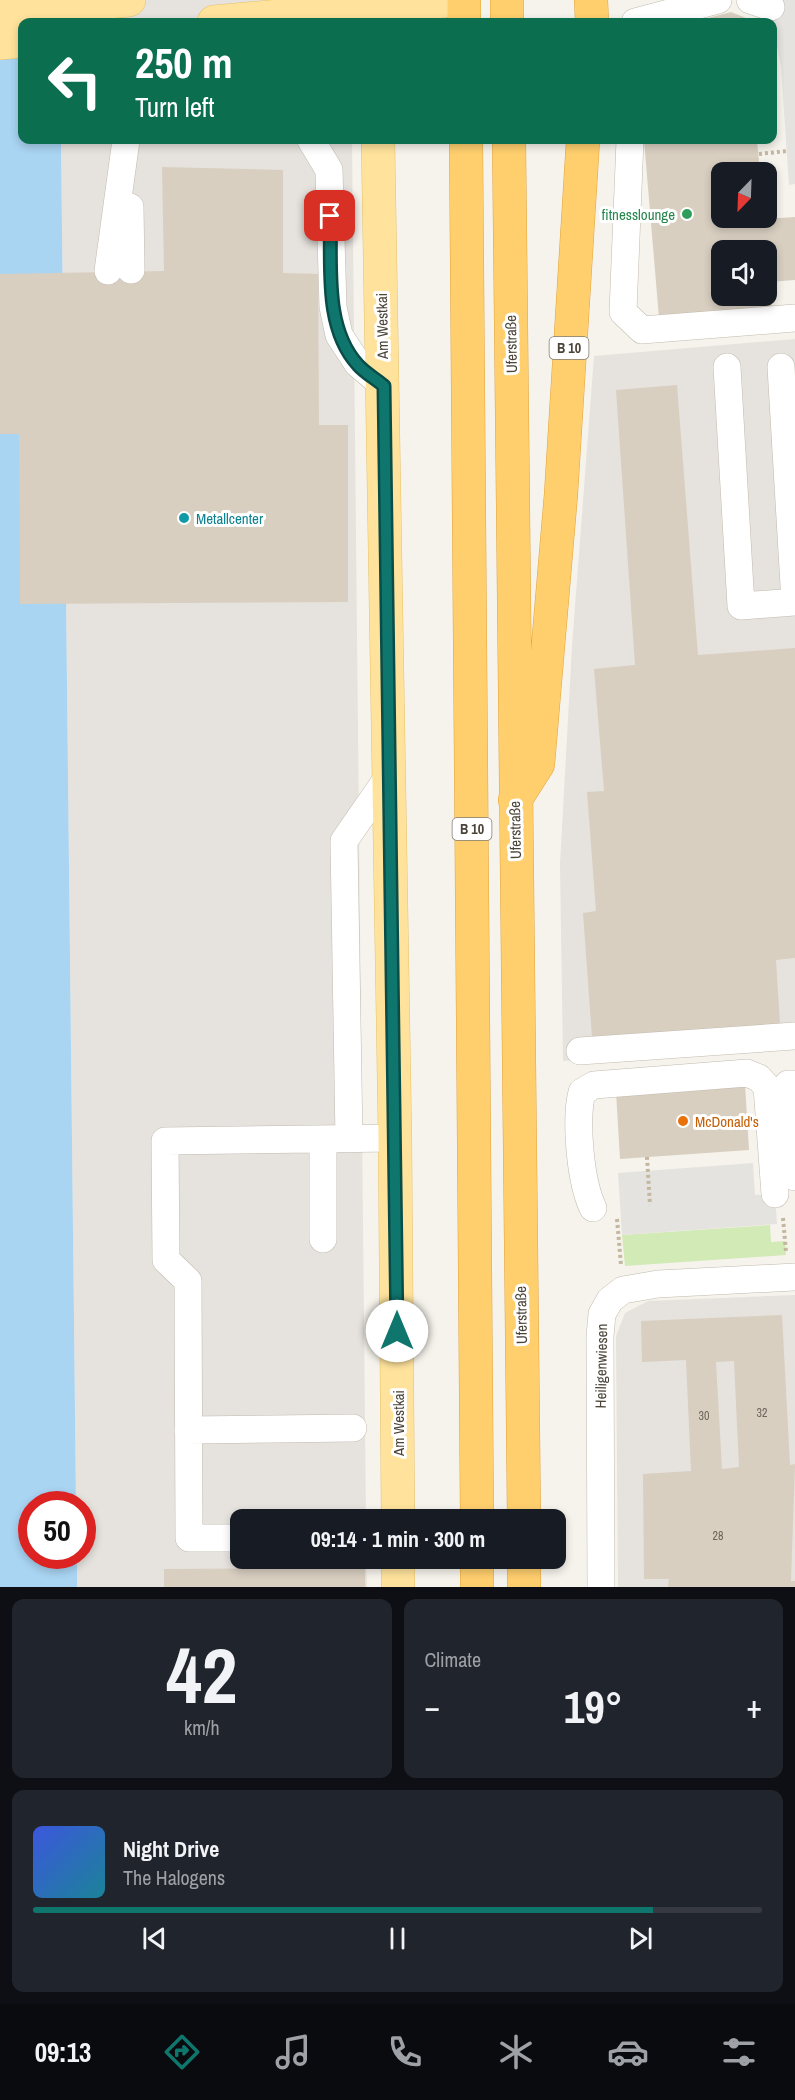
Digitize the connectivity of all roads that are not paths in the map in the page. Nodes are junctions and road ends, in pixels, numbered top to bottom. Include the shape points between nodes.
1 (129, 0) edge
2 (464, 0) edge
3 (507, 0) edge
4 (591, 0) edge
5 (718, 0) edge
6 (441, 1) edge
7 (379, 10) edge
8 (0, 12) edge
9 (302, 18) edge
10 (464, 18) edge
11 (507, 18) edge
12 (592, 18) edge
13 (645, 18) edge
14 (18, 41) edge
15 (0, 43) edge
16 (128, 144) edge
17 (313, 144) edge
18 (378, 144) edge
19 (466, 144) edge
20 (508, 144) edge
21 (583, 144) edge
22 (630, 144) edge
23 (119, 271) dead end
24 (795, 318) edge
25 (727, 367) dead end
26 (781, 367) dead end
27 (384, 386) junction
28 (795, 602) edge
29 (389, 776) junction
30 (515, 800) junction
31 (795, 1036) edge
32 (580, 1051) dead end
33 (795, 1084) edge
34 (395, 1138) junction
35 (336, 1139) junction
36 (785, 1186) edge
37 (604, 1207) road end
38 (323, 1239) dead end
39 (792, 1277) edge
40 (353, 1428) dead end
41 (188, 1431) junction
42 (398, 1509) edge
43 (477, 1509) edge
44 (524, 1509) edge
45 (230, 1538) edge
46 (398, 1569) edge
47 (477, 1569) edge
48 (524, 1569) edge
49 (398, 1587) edge
50 (477, 1587) edge
51 (524, 1587) edge
52 (601, 1587) edge

1 - 8 main road
2 - 10 highway
3 - 11 highway
4 - 12 highway
5 - 13 street
6 - 7 main road
7 - 9 main road
14 - 15 main road
16 - 23 street
17 - 27 street via 329,170 333,307 339,335 357,364
18 - 27 main road, Am Westkai
19 - 43 highway, B 10
20 - 30 highway, Uferstraße
21 - 30 highway, B 10 via 561,494 538,765
22 - 24 street via 623,312 642,330
25 - 28 street via 741,606
26 - 28 street
27 - 29 main road, Am Westkai
29 - 34 main road, Am Westkai
29 - 35 street via 344,841
30 - 44 highway, Uferstraße
31 - 32 street
33 - 36 street via 788,1084
34 - 35 street
34 - 42 main road, Am Westkai
35 - 38 street
35 - 41 street via 165,1141 166,1260 188,1281
36 - 37 street via 767,1087 759,1078 747,1073 594,1085 582,1092 579,1107 585,1192
39 - 52 street, Heiligenwiesen via 658,1284 623,1290 610,1299 602,1314 600,1336
40 - 41 street
41 - 45 street via 189,1538
46 - 49 main road
47 - 50 highway
48 - 51 highway

